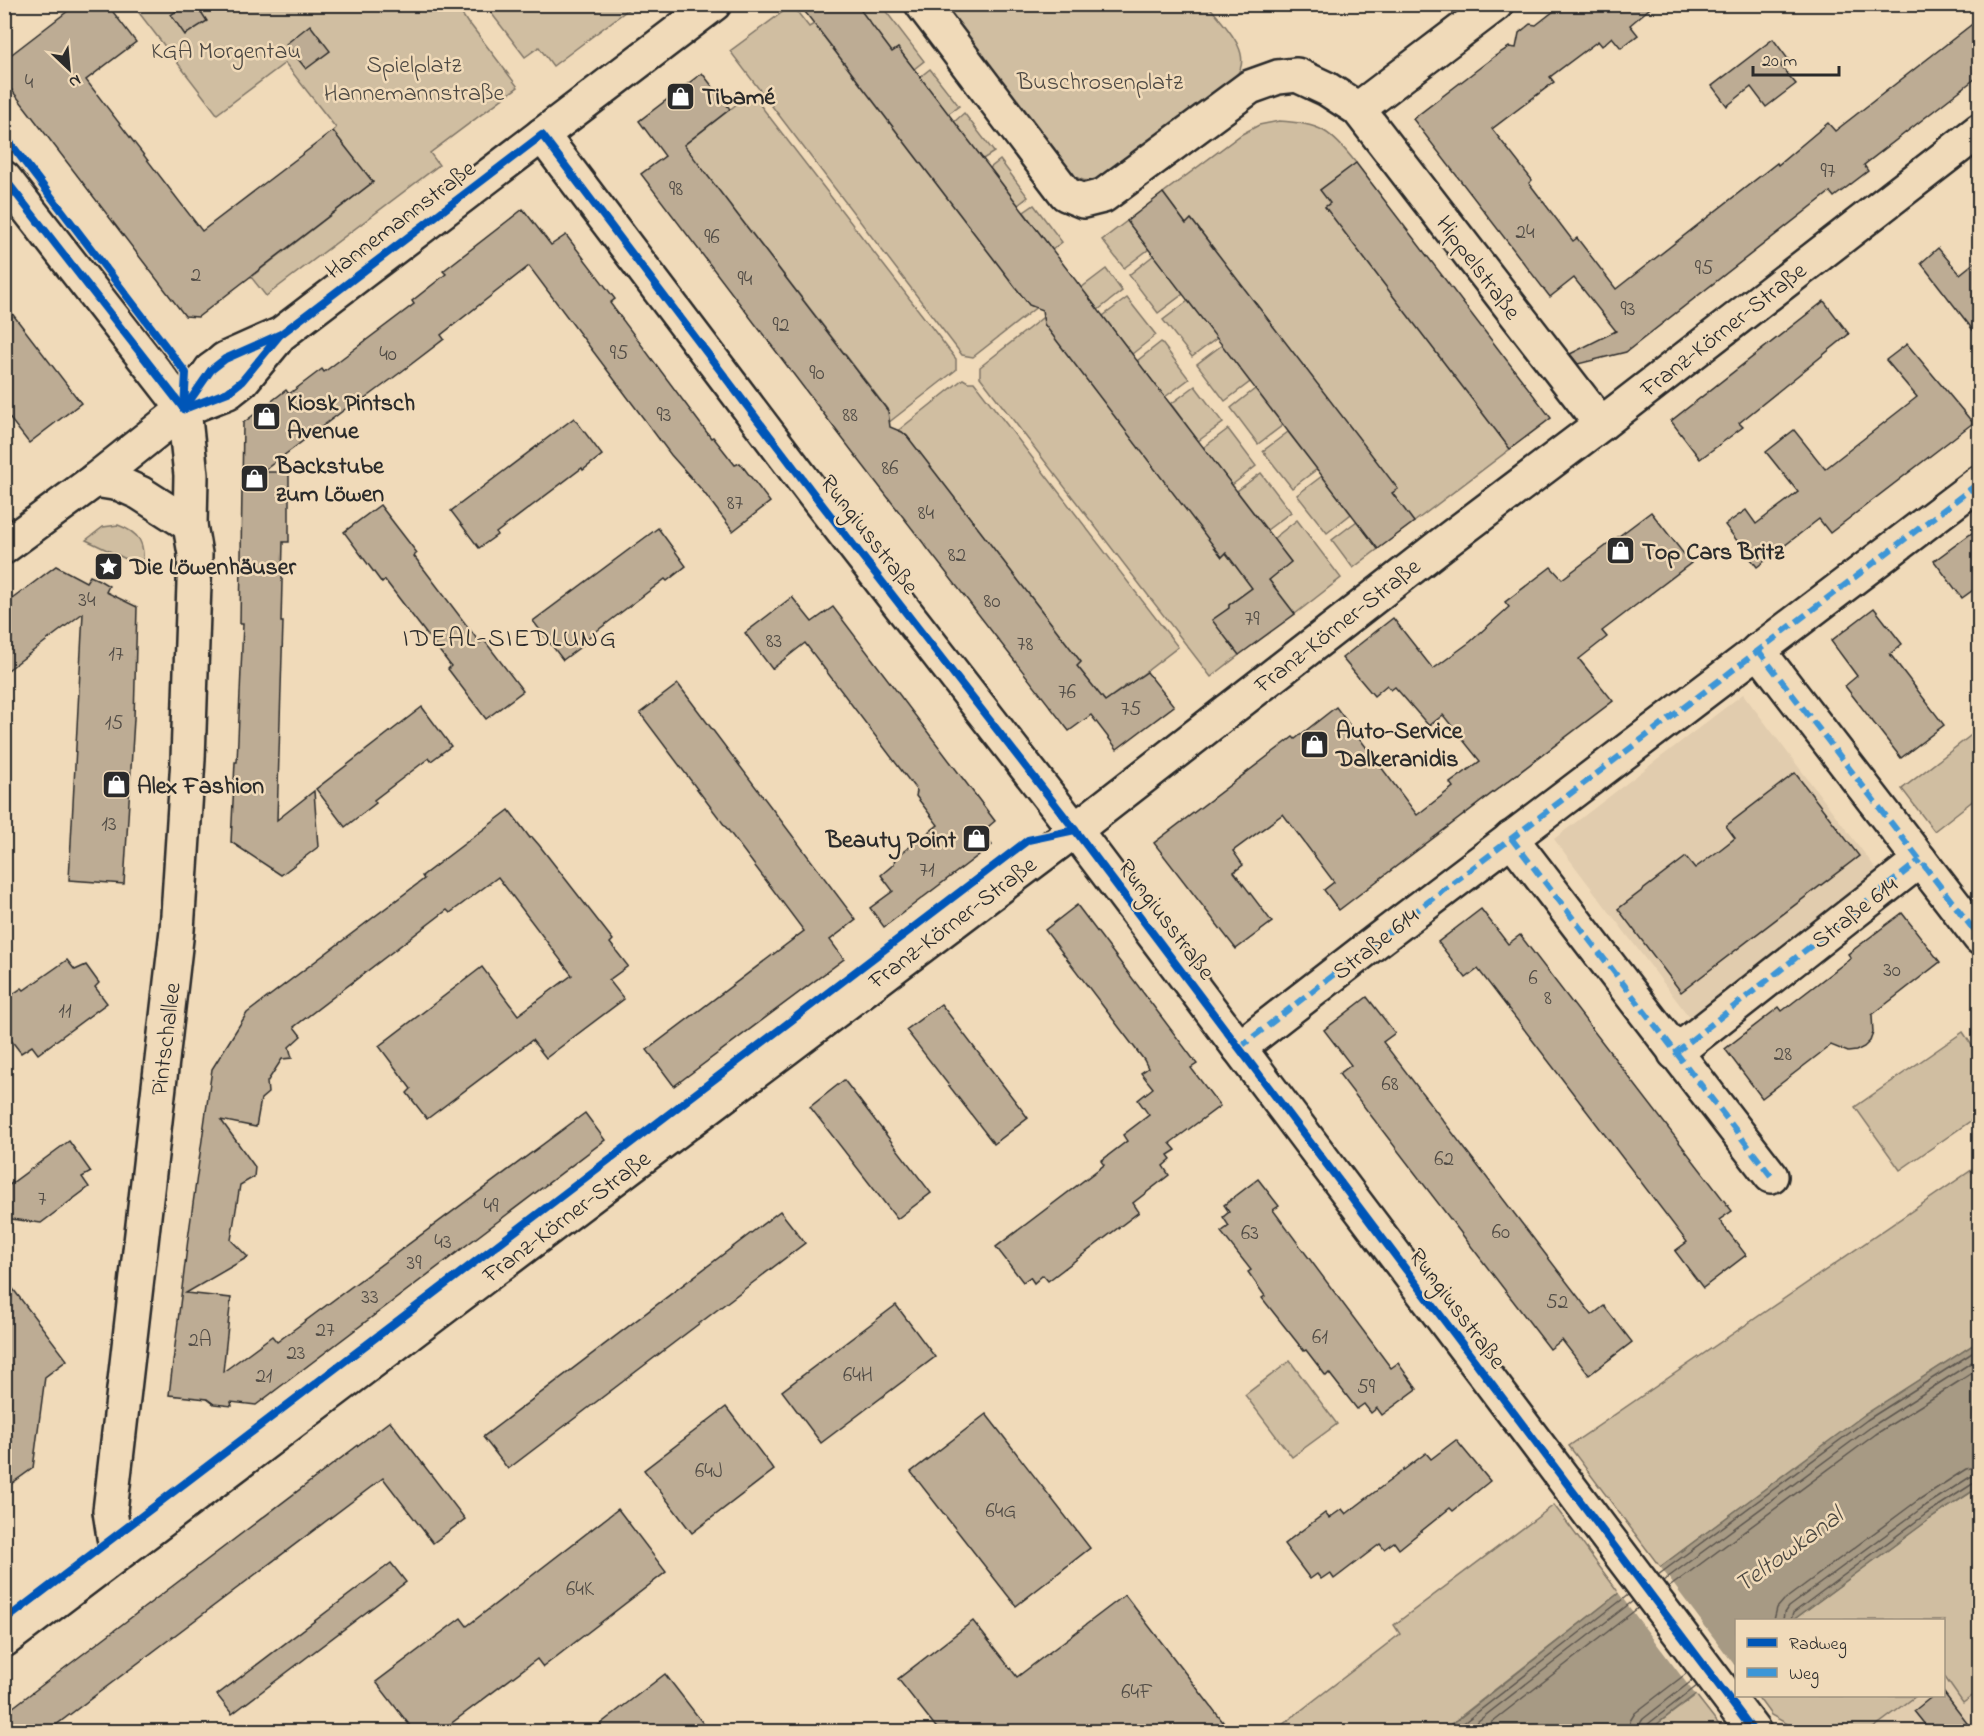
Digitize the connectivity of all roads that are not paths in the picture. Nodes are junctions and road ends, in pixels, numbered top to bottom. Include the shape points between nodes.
1 (714, 4) edge
2 (922, 4) edge
3 (1496, 4) edge
4 (1358, 109) junction
5 (1980, 130) edge
6 (542, 135) junction
7 (4, 178) edge
8 (184, 409) junction
9 (1601, 424) junction
10 (95, 480) junction
11 (1980, 482) edge
12 (190, 525) junction
13 (4, 547) edge
14 (1758, 650) junction
15 (1075, 830) junction
16 (1511, 838) junction
17 (1920, 860) junction
18 (1980, 938) edge
19 (1239, 1048) junction
20 (1675, 1053) junction
21 (1771, 1176) dead end
22 (121, 1550) junction
23 (4, 1640) edge
24 (1753, 1730) edge

1 - 6 street, Hannemannstraße
2 - 4 street via 1065,194 1083,201 1103,196 1250,87 1278,77 1297,75
3 - 4 street
4 - 9 street, Hippelstraße
5 - 9 street, Franz-Körner-Straße
6 - 8 street, Hannemannstraße via 280,334 225,359 211,370
6 - 15 street, Rungiusstraße
7 - 8 street
8 - 10 street, Hannemannstraße
8 - 12 street, Pintschallee via 191,475
9 - 15 street, Franz-Körner-Straße
10 - 12 street via 120,484 140,493
10 - 13 street, Hannemannstraße
11 - 14 street, Straße 614
12 - 22 street, Pintschallee via 195,565 177,930 110,1511 114,1537
14 - 16 street, Straße 614
14 - 17 street, Straße 614
15 - 19 street, Rungiusstraße
15 - 22 street, Franz-Körner-Straße
16 - 19 street, Straße 614
16 - 20 street
17 - 18 street, Straße 614
17 - 20 street, Straße 614
19 - 24 street, Rungiusstraße
20 - 21 street
22 - 23 street, Franz-Körner-Straße

